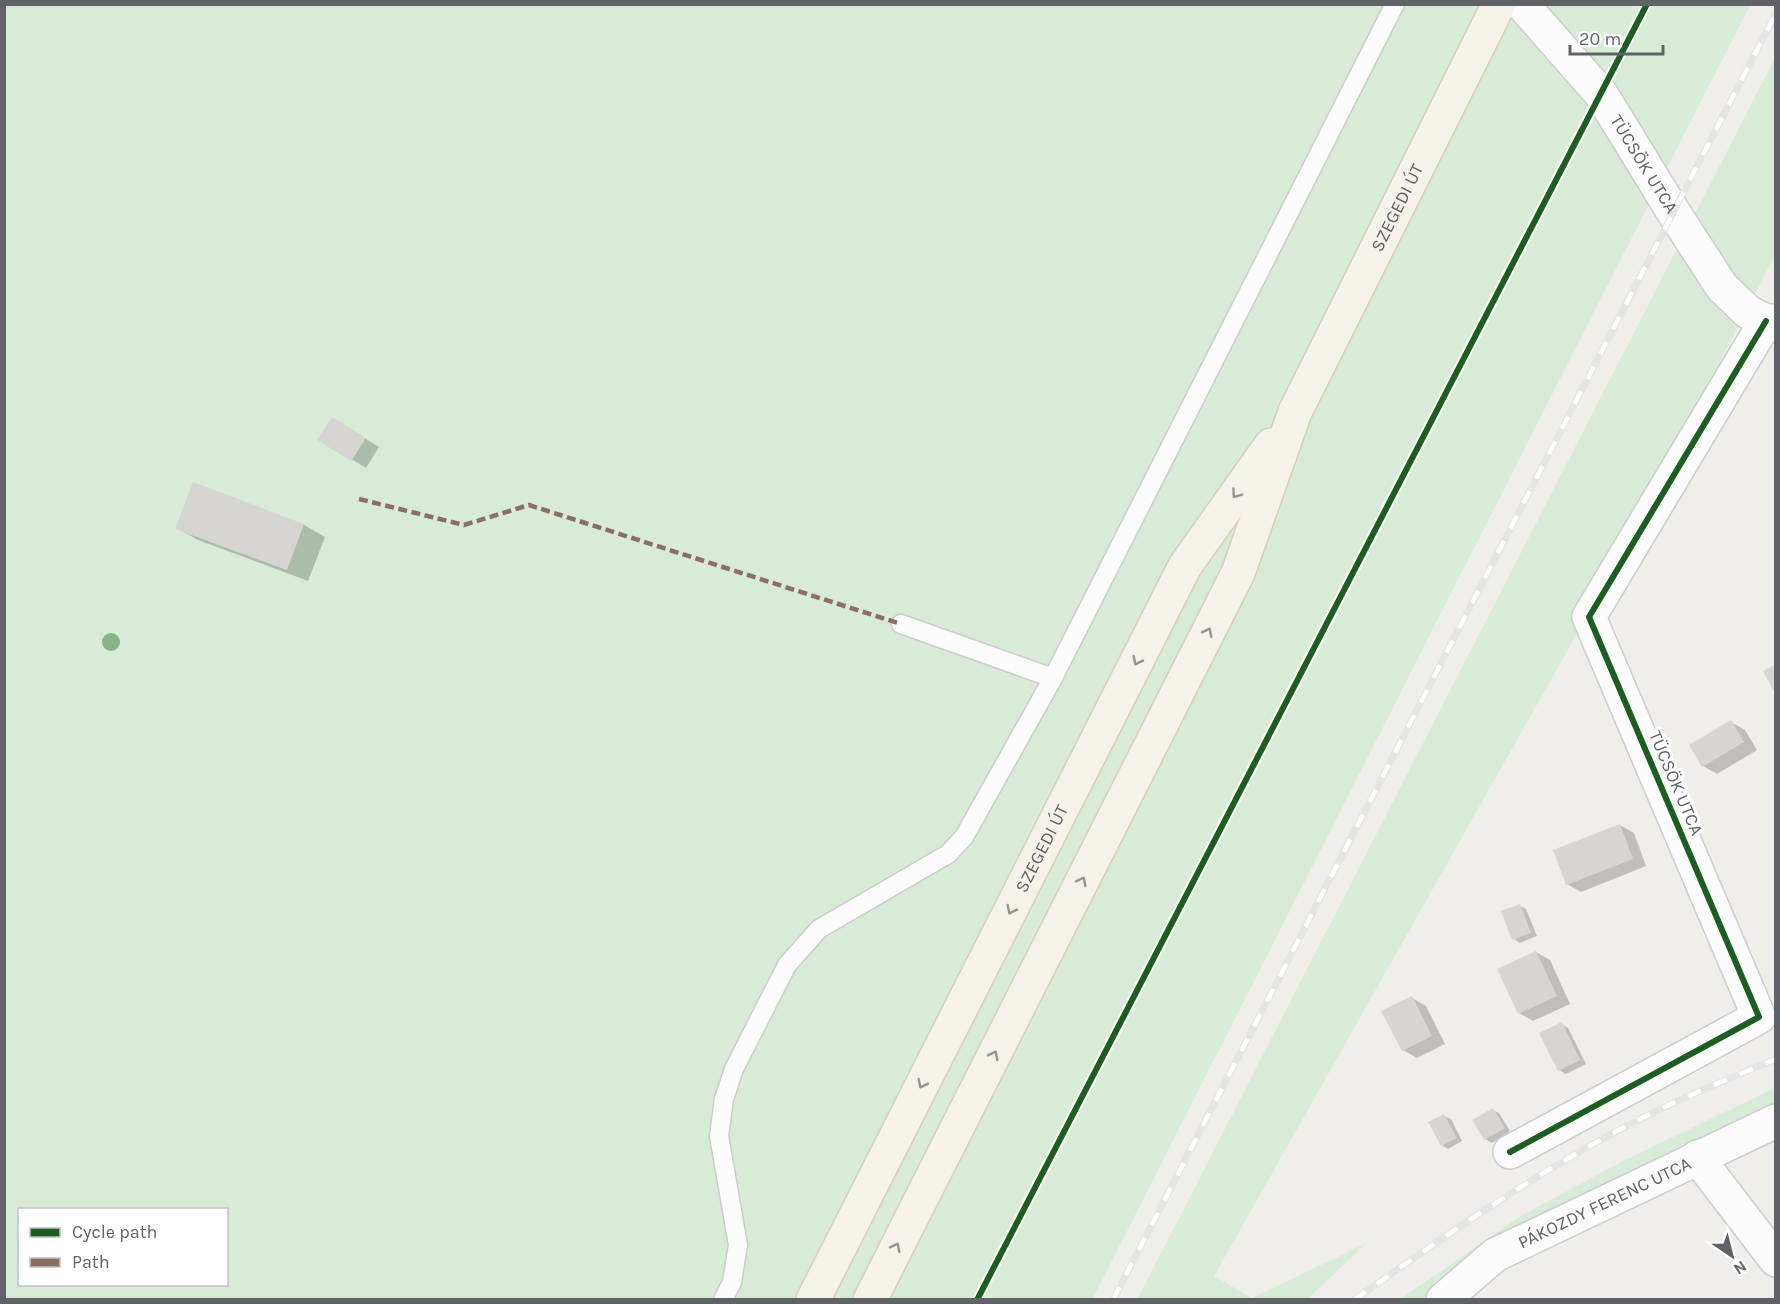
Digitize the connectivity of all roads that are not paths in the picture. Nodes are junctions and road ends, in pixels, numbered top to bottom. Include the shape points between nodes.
1 (1395, 4) edge
2 (1499, 4) edge
3 (1522, 4) edge
4 (1771, 321) edge
5 (1294, 412) junction
6 (901, 624) dead end
7 (1053, 678) junction
8 (1776, 1120) edge
9 (1510, 1152) dead end
10 (1697, 1157) junction
11 (1776, 1260) edge
12 (723, 1299) edge
13 (813, 1299) edge
14 (870, 1299) edge
15 (1443, 1299) edge

1 - 7 lane
2 - 5 main road, SZEGEDI ÚT
3 - 4 street, TÜCSÖK UTCA via 1601,94 1722,287 1748,312
4 - 9 street, TÜCSÖK UTCA via 1589,617 1759,1017
5 -> 13 main road, SZEGEDI ÚT via 1185,566
14 -> 5 main road, SZEGEDI ÚT via 1238,573
6 - 7 lane
7 - 12 lane via 964,837 948,854 819,928 787,965 734,1069 724,1099 719,1136 738,1245 732,1282
8 - 10 street, PÁKOZDY FERENC UTCA
10 - 11 street
10 - 15 street, PÁKOZDY FERENC UTCA via 1495,1255

